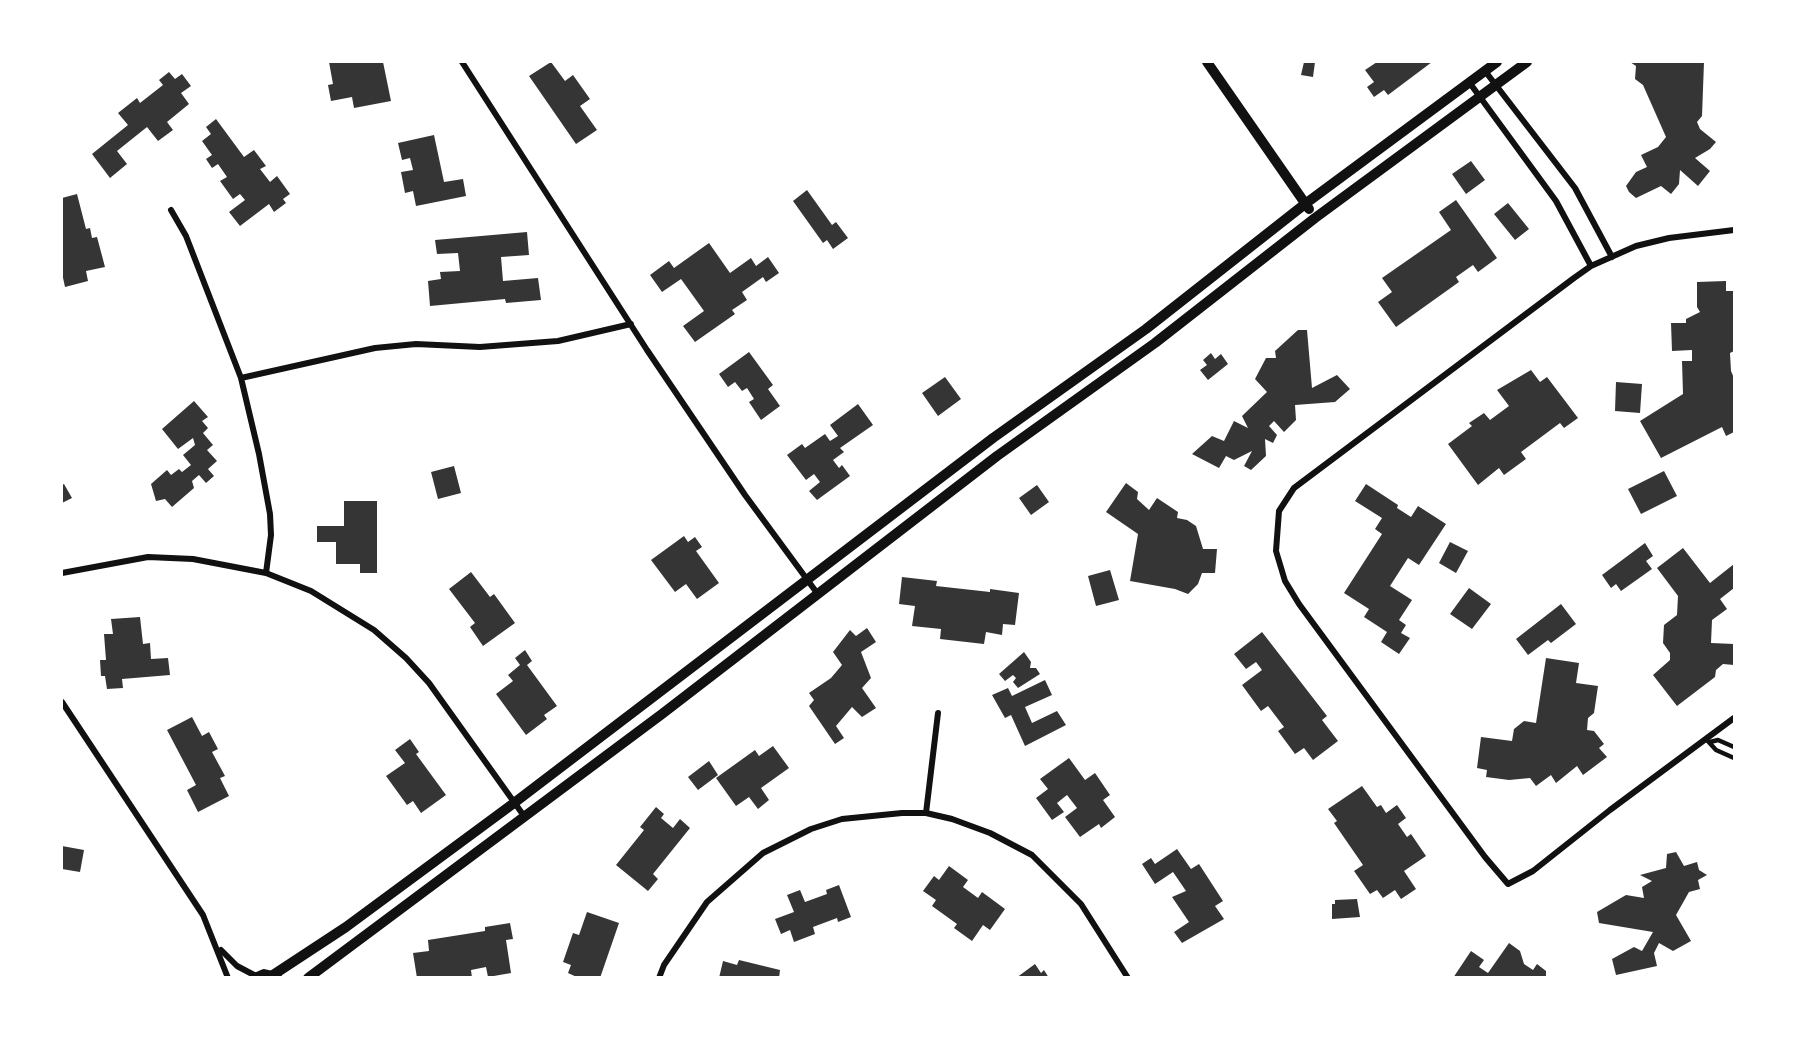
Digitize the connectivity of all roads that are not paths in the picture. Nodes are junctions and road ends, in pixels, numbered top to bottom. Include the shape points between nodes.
1 (462, 62) edge
2 (1207, 62) edge
3 (1497, 62) edge
4 (1527, 62) edge
5 (1485, 71) junction
6 (1469, 82) junction
7 (1496, 85) junction
8 (1480, 97) junction
9 (1305, 204) junction
10 (171, 210) dead end
11 (1315, 218) junction
12 (1734, 230) edge
13 (1612, 257) junction
14 (1591, 266) junction
15 (631, 324) junction
16 (241, 378) junction
17 (62, 573) edge
18 (266, 573) junction
19 (807, 581) junction
20 (817, 593) junction
21 (62, 702) edge
22 (938, 713) dead end
23 (1734, 718) edge
24 (1708, 740) junction
25 (1734, 747) edge
26 (1734, 758) edge
27 (514, 803) junction
28 (926, 813) junction
29 (524, 816) junction
30 (218, 948) junction
31 (275, 976) edge
32 (256, 977) edge
33 (228, 978) edge
34 (308, 978) edge
35 (659, 978) edge
36 (1128, 978) edge

1 - 15 street
2 - 9 street
3 - 5 street
4 - 7 street
5 - 6 street
5 - 7 street
6 - 8 street
6 - 9 street
7 - 8 street
7 - 13 street via 1575,188
8 - 11 street
8 - 14 street via 1556,201
9 - 11 street
9 - 19 street via 1146,329 993,438
10 - 16 street via 186,237
11 - 20 street via 1155,343 997,456
12 - 13 street via 1669,238
13 - 14 street
14 - 24 street via 1294,488 1279,511 1276,551 1284,580 1299,604 1509,884 1533,872 1610,810
15 - 16 street via 558,341 480,347 416,344 375,348
15 - 19 street
16 - 18 street via 270,514
17 - 18 street via 148,557 193,559
18 - 27 street via 328,600 392,644 429,683
19 - 20 street
19 - 27 street
20 - 29 street
21 - 30 street via 203,915
22 - 28 street
23 - 24 street
24 - 25 lane
24 - 26 lane via 1716,750
27 - 29 street
27 - 31 street
28 - 35 street via 875,813 842,819 811,829 763,853 707,902
28 - 36 street via 979,828 1032,855 1081,904
29 - 34 street
30 - 32 street
30 - 33 street
31 - 32 street

